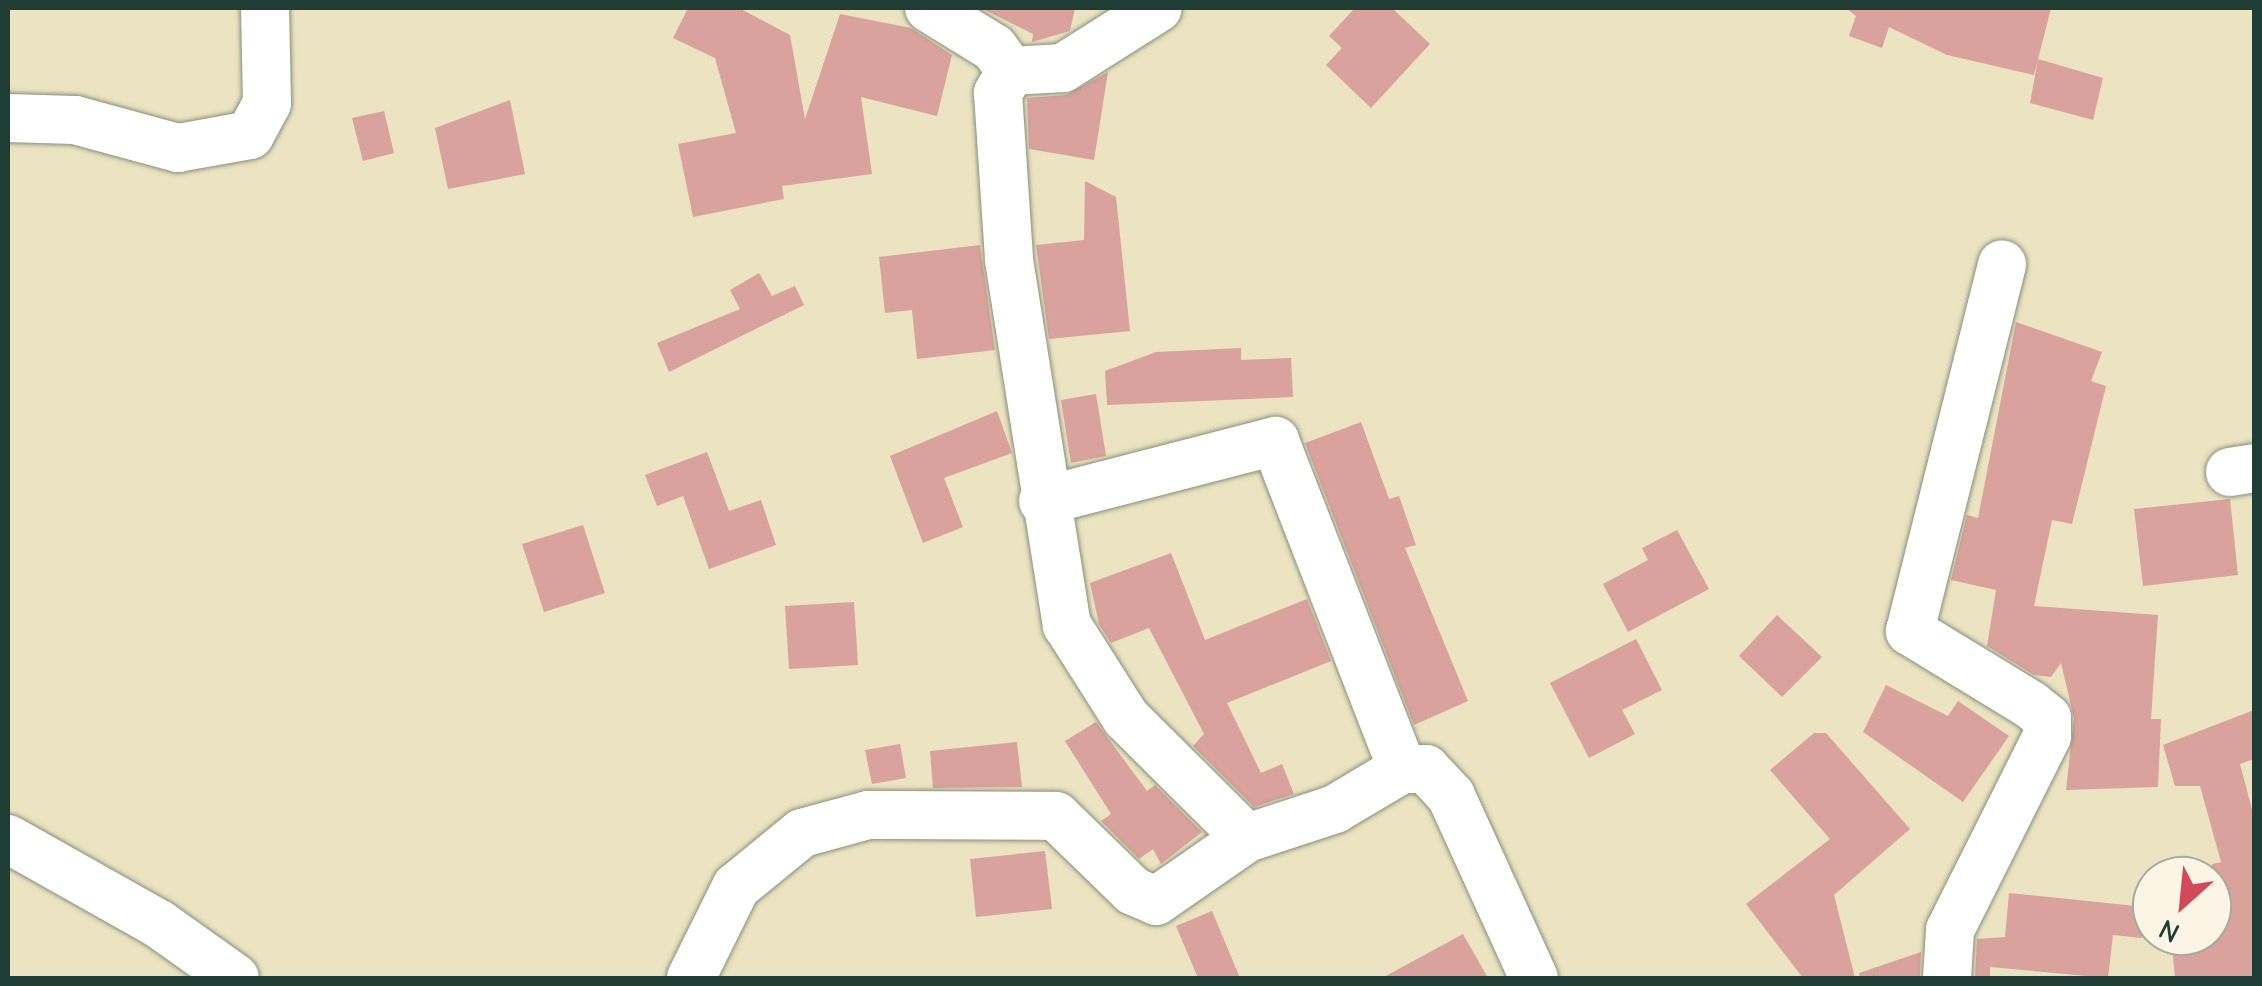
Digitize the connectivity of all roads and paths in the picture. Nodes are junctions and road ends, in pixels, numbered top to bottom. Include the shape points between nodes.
1 (266, 8) edge
2 (929, 8) edge
3 (1158, 8) edge
4 (1011, 70) junction
5 (8, 118) edge
6 (2002, 264) dead end
7 (1043, 500) junction
8 (1402, 769) junction
9 (1247, 838) junction
10 (8, 840) edge
11 (235, 978) edge
12 (691, 978) edge
13 (1534, 978) edge
14 (1947, 978) edge

1 - 5 street via 267,103 250,135 178,148 75,120
2 - 4 street via 994,48
3 - 4 street via 1063,68
4 - 7 street via 998,94 1006,221
6 - 14 street via 1910,631 2031,705 2047,718 2048,736 1950,930
7 - 8 street via 1275,441
7 - 9 street via 1067,624 1092,677 1199,800
8 - 9 street via 1335,809
8 - 13 street via 1426,769 1451,796
9 - 12 street via 1156,901 1133,890 1056,816 868,815 802,833 736,887
10 - 11 street via 159,924

